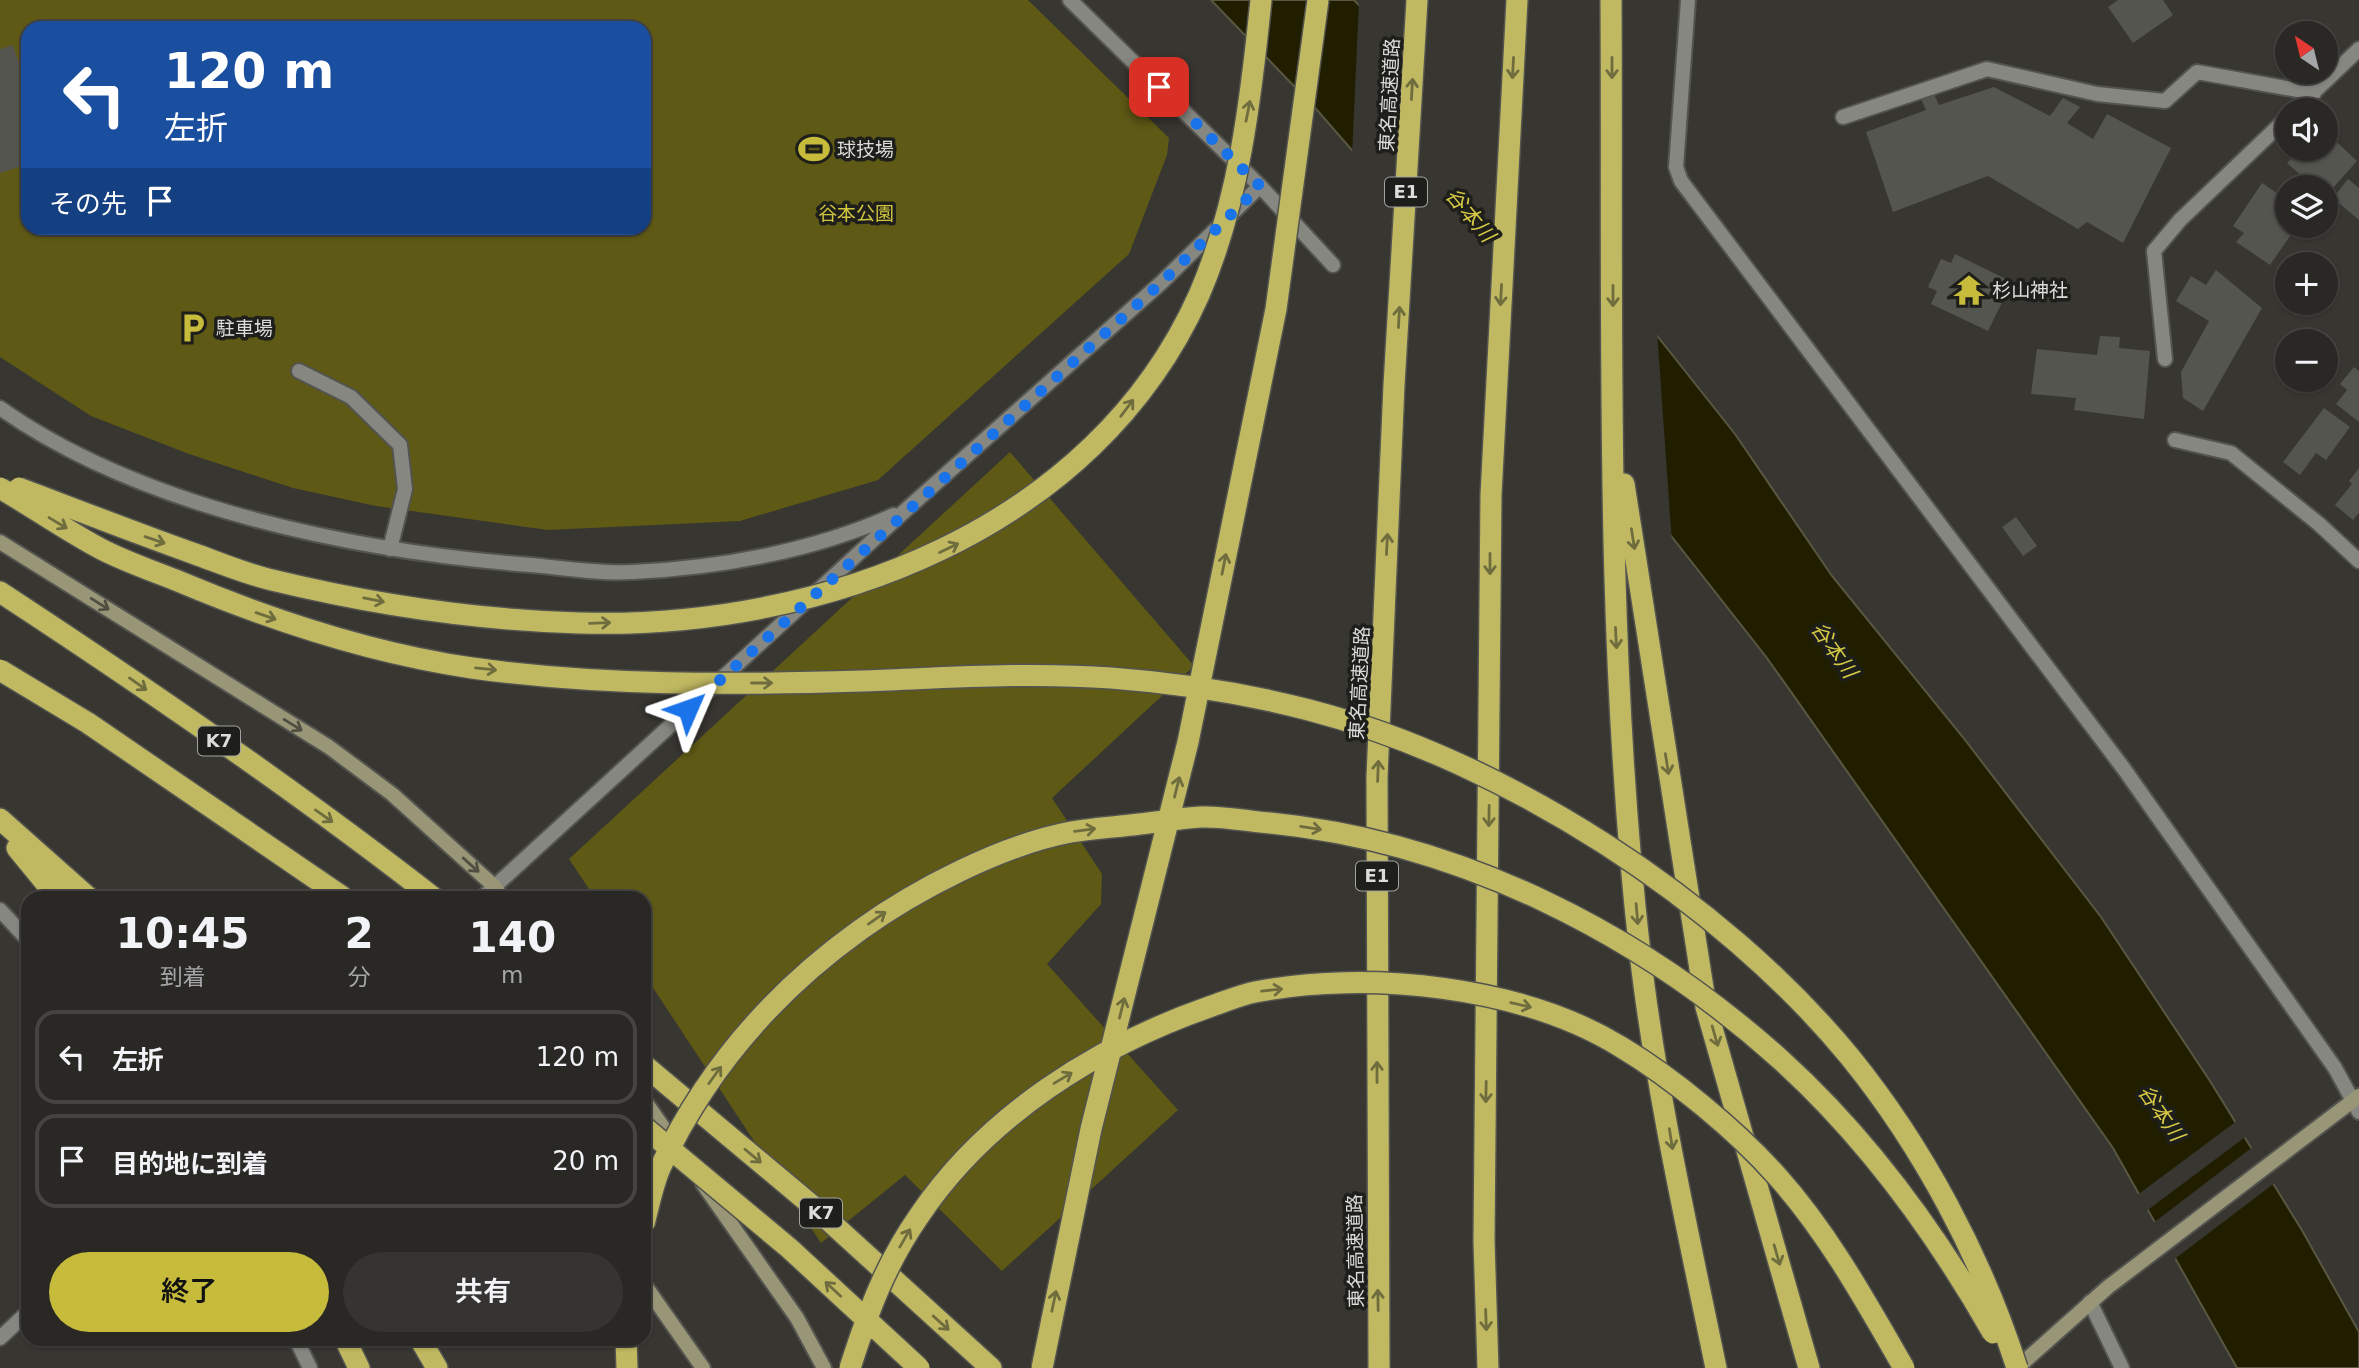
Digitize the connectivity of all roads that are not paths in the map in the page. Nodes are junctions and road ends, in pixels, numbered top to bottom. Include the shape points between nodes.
1 (1070, 0) edge
2 (1261, 0) edge
3 (1318, 0) edge
4 (1417, 0) edge
5 (1517, 0) edge
6 (1611, 0) edge
7 (1688, 0) edge
8 (2359, 48) edge
9 (2314, 93) junction
10 (2308, 98) edge
11 (1843, 117) dead end
12 (2275, 129) edge
13 (1260, 186) junction
14 (1333, 264) dead end
15 (2165, 359) dead end
16 (299, 371) dead end
17 (0, 408) edge
18 (1614, 423) junction
19 (2175, 439) dead end
20 (0, 481) edge
21 (0, 488) edge
22 (908, 508) junction
23 (0, 542) edge
24 (390, 549) junction
25 (2359, 561) edge
26 (0, 592) edge
27 (0, 670) edge
28 (0, 679) edge
29 (0, 819) edge
30 (0, 829) edge
31 (52, 891) edge
32 (81, 891) edge
33 (336, 891) edge
34 (339, 891) edge
35 (425, 891) edge
36 (497, 891) edge
37 (499, 891) edge
38 (0, 910) edge
39 (21, 932) edge
40 (651, 1071) edge
41 (2357, 1103) edge
42 (651, 1110) edge
43 (651, 1134) edge
44 (651, 1198) edge
45 (651, 1294) edge
46 (2090, 1302) junction
47 (21, 1318) edge
48 (0, 1338) edge
49 (299, 1346) edge
50 (348, 1346) edge
51 (424, 1346) edge
52 (626, 1346) edge
53 (310, 1368) edge
54 (359, 1368) edge
55 (438, 1368) edge
56 (627, 1368) edge
57 (704, 1368) edge
58 (824, 1368) edge
59 (850, 1368) edge
60 (919, 1368) edge
61 (991, 1368) edge
62 (1042, 1368) edge
63 (1379, 1368) edge
64 (1488, 1368) edge
65 (1716, 1368) edge
66 (1810, 1368) edge
67 (1904, 1368) edge
68 (2015, 1368) edge
69 (2122, 1368) edge

1 - 13 street
20 -> 2 highway, bridge via 269,580 507,620 662,621 791,600 886,575 961,542 1039,491 1118,420 1149,379 1200,291 1232,191 1252,92
62 -> 3 highway, bridge via 1091,1129 1191,729 1276,309
63 -> 4 highway, 東名高速道路 / E1 via 1377,776
5 -> 64 highway via 1491,495 1484,1241
6 -> 18 highway
7 - 41 street via 1676,167 1681,181 2124,769
8 - 9 street
9 - 10 street
9 - 11 street via 2197,72 2165,101 2097,94 1987,69
12 - 15 street via 2154,251
13 - 14 street
13 - 22 street via 1162,282
16 - 24 street via 351,397 400,445 405,489
17 - 24 street via 41,437 120,474 285,527
18 -> 65 highway, bridge via 1614,604 1640,955
18 -> 66 highway, bridge via 1706,1007
19 - 25 street via 2231,453
21 -> 68 highway, bridge via 103,550 258,614 323,636 472,668 662,682 1107,678 1228,691 1315,711 1426,750 1515,792 1591,836 1664,885 1794,995 1852,1059 1946,1203 1979,1269
22 - 24 street via 871,525 786,551 629,572 471,561
22 - 37 street
23 -> 36 street via 329,747 392,794
26 -> 35 highway, K7 via 114,667
27 - 33 highway, bridge via 88,723
28 - 34 street via 214,799 317,869
29 - 32 highway
30 - 31 highway
38 - 39 street
40 -> 61 highway, K7, bridge via 816,1208
41 - 46 street via 2337,1113
42 - 58 street via 797,1318
60 -> 43 highway, K7, bridge via 789,1248
44 -> 68 highway, bridge via 659,1169 702,1094 752,1024 816,962 885,911 971,865 1069,832 1202,817 1311,827 1430,855 1536,897 1608,933 1678,977 1782,1060 1855,1137 1912,1206
45 - 57 street
46 - 68 street
46 - 69 street
47 - 48 street
49 - 53 street
50 - 54 highway
51 - 55 highway
52 - 56 highway
59 -> 67 highway, bridge via 875,1290 919,1215 979,1144 1057,1081 1163,1023 1254,992 1338,983 1437,985 1538,1009 1620,1046 1699,1103 1777,1176 1850,1274

